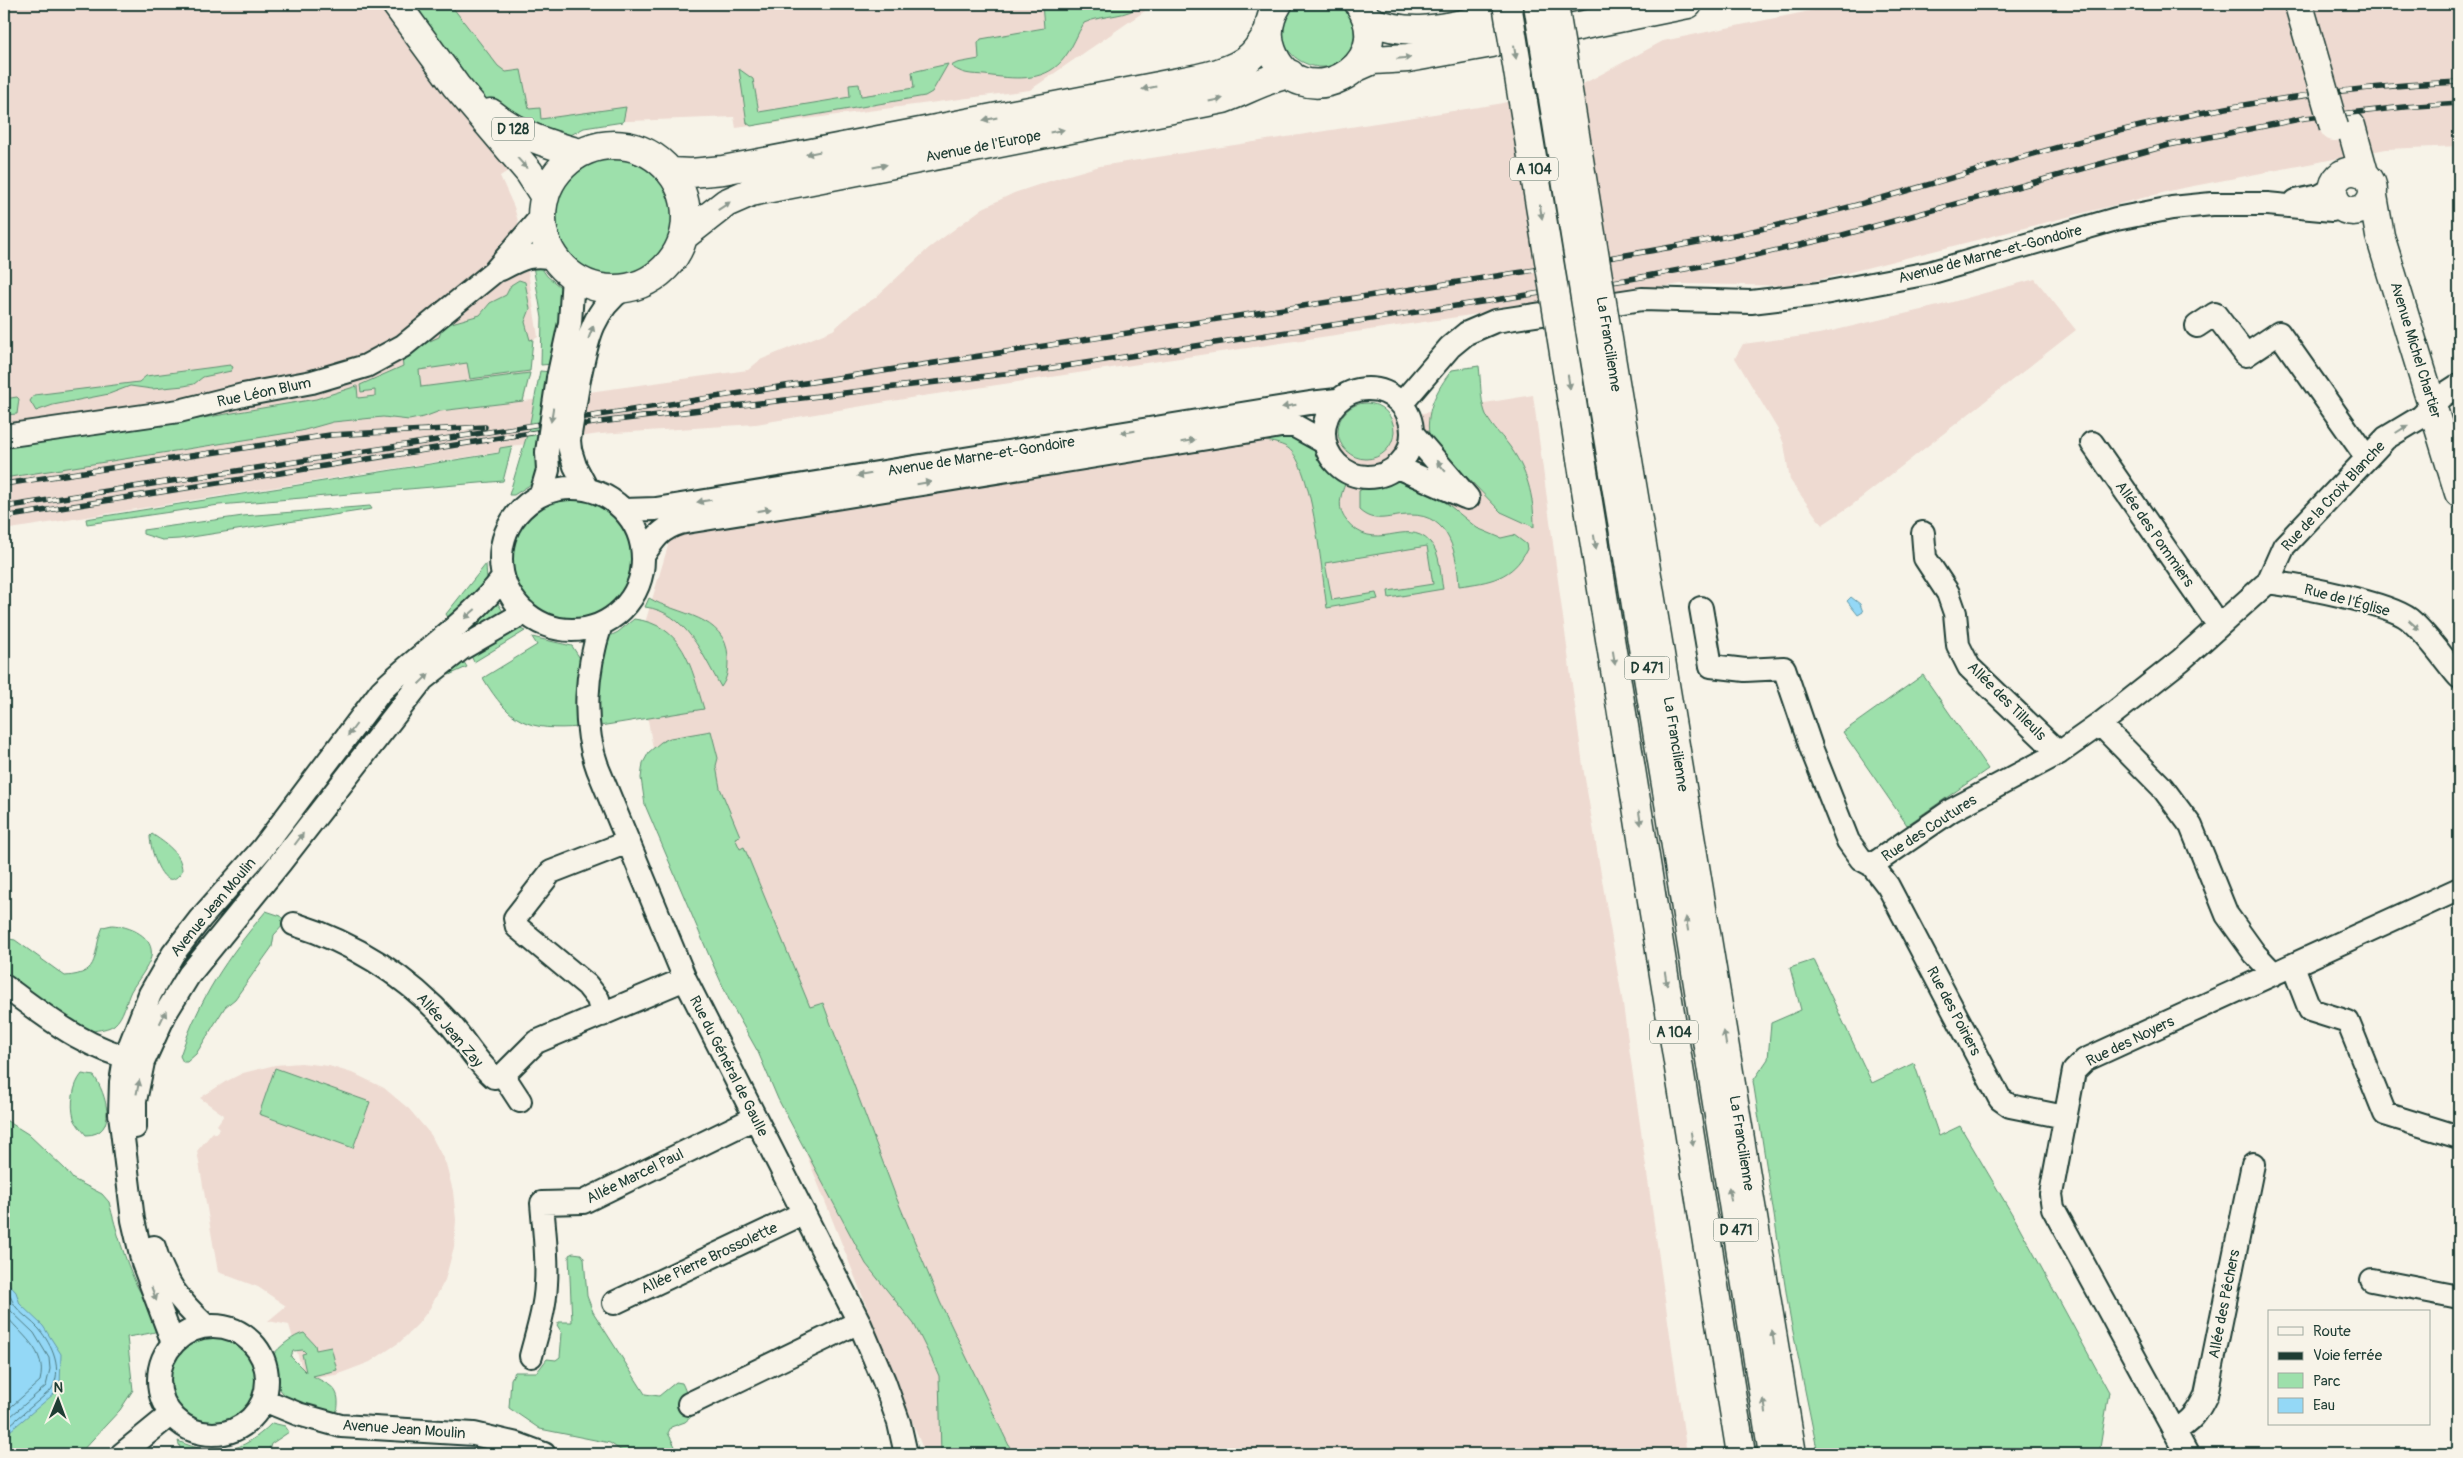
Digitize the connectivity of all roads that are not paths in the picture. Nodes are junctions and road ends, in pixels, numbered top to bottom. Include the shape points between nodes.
1 (396, 4) edge
2 (1278, 4) edge
3 (1538, 4) edge
4 (1554, 4) edge
5 (1688, 4) edge
6 (2305, 5) edge
7 (1363, 12) edge
8 (1495, 22) edge
9 (1574, 27) dead end
10 (1268, 33) junction
11 (1357, 67) junction
12 (1290, 74) junction
13 (456, 86) junction
14 (580, 153) junction
15 (671, 172) junction
16 (2351, 191) junction
17 (543, 206) junction
18 (685, 235) junction
19 (564, 267) junction
20 (494, 272) junction
21 (624, 288) junction
22 (2197, 326) dead end
23 (1598, 328) junction
24 (568, 379) junction
25 (2459, 385) edge
26 (1337, 400) junction
27 (1402, 403) junction
28 (2432, 406) junction
29 (1413, 434) junction
30 (4, 436) edge
31 (1324, 442) junction
32 (2092, 442) dead end
33 (2367, 458) junction
34 (1397, 467) junction
35 (587, 489) junction
36 (2459, 493) edge
37 (542, 494) junction
38 (624, 510) junction
39 (1923, 534) dead end
40 (643, 556) junction
41 (503, 578) junction
42 (2268, 582) junction
43 (1701, 608) dead end
44 (524, 612) junction
45 (600, 624) junction
46 (2219, 626) junction
47 (571, 630) junction
48 (590, 668) junction
49 (2459, 677) edge
50 (2100, 724) junction
51 (2059, 753) junction
52 (628, 842) junction
53 (1872, 865) junction
54 (2459, 889) edge
55 (294, 924) dead end
56 (2283, 970) junction
57 (685, 979) junction
58 (4, 986) edge
59 (602, 1015) junction
60 (134, 1060) junction
61 (502, 1075) junction
62 (520, 1101) dead end
63 (2065, 1117) junction
64 (755, 1118) junction
65 (2459, 1137) edge
66 (2253, 1164) dead end
67 (804, 1213) junction
68 (2372, 1280) dead end
69 (2459, 1298) edge
70 (614, 1303) dead end
71 (859, 1322) junction
72 (206, 1326) junction
73 (173, 1343) junction
74 (531, 1356) dead end
75 (264, 1400) junction
76 (690, 1404) dead end
77 (171, 1414) junction
78 (2174, 1431) junction
79 (122, 1454) edge
80 (544, 1454) edge
81 (906, 1454) edge
82 (1741, 1454) edge
83 (1772, 1454) edge
84 (1792, 1454) edge
85 (2187, 1454) edge

1 - 13 main road, D 128
2 - 10 main road, Avenue de l'Europe
3 - 23 main road, D 471, bridge
4 - 23 main road, La Francilienne / A 104, bridge
5 - 9 main road
6 - 16 main road, bridge via 2343,127 2340,147
7 - 8 main road via 1388,28 1418,31
7 - 11 main road via 1368,45
11 -> 8 main road via 1373,60 1408,58
8 -> 82 main road, A 104, bridge via 1561,334
10 - 12 main road via 1274,57
10 -> 15 main road, Avenue de l'Europe via 1251,56 1224,71 723,170
11 - 12 main road via 1332,82 1310,82
18 -> 12 main road, Avenue de l'Europe via 726,203 751,192 1224,98 1246,92 1270,78
13 - 14 main road, D 128 via 521,134
13 -> 17 main road, D 128 via 529,172
14 - 15 main road via 602,145 624,145 645,151
14 - 17 main road via 558,171
15 - 18 main road via 685,202
16 - 27 street, Avenue de Marne-et-Gondoire via 2332,210 2282,204 2212,204 2144,212 1929,273 1792,298 1751,302 1642,299 1495,321 1467,333 1450,347
16 - 28 main road, Avenue Michel Chartier via 2380,236
17 - 19 main road via 545,238
17 - 20 street, Rue Léon Blum
18 - 21 main road via 663,271 638,285
19 - 20 street, Rue Léon Blum via 542,256 526,256
19 - 21 main road via 597,287
19 - 24 street via 570,323
20 - 30 street, Rue Léon Blum via 403,346 366,366 312,382 179,411
24 -> 21 street via 600,310
22 - 33 street via 2215,314 2246,355 2278,333
83 -> 23 main road, D 471 via 1701,1016
84 -> 23 main road, La Francilienne / A 104
24 - 35 street, bridge via 570,450
24 -> 37 street, bridge via 547,452 548,470
25 - 28 street, Rue de la Croix Blanche
26 - 27 street via 1363,388 1390,394
26 - 31 street via 1328,412
26 -> 38 street, Avenue de Marne-et-Gondoire via 656,509
27 - 29 street via 1412,423
33 -> 28 street, Rue de la Croix Blanche via 2386,438 2421,417
28 - 36 main road, Avenue Michel Chartier
29 - 34 street via 1411,446
34 -> 29 street via 1468,498
31 - 34 street via 1336,464 1358,476 1385,474
40 -> 31 street, Avenue de Marne-et-Gondoire via 658,534 680,523 1281,426 1295,426
32 - 46 street, Allée des Pommiers
33 - 42 street, Rue de la Croix Blanche via 2284,546
35 - 37 street via 564,488
35 - 38 street via 608,497
37 - 41 street via 525,505 506,530 501,549
38 - 40 street via 638,531
39 - 51 street, Allée des Tilleuls via 1926,558 1948,593 1955,613 1958,645 1969,667
40 - 45 street via 641,575 632,597 615,615
41 - 44 street via 511,597
41 -> 60 street, Avenue Jean Moulin via 485,602 381,691 262,849 173,954 150,994
42 - 46 street, Rue des Coutures
42 -> 49 street, Rue de l'Église via 2388,609 2407,618
43 - 53 street, Rue des Coutures via 1710,666 1745,670 1784,668 1848,841 1861,859
44 - 47 street via 548,626
60 -> 44 street, Avenue Jean Moulin via 188,975 280,864 405,699 444,661
45 - 47 street
45 - 48 street, Rue du Général de Gaulle
46 - 50 street, Rue des Coutures via 2182,660
47 - 48 street, Rue du Général de Gaulle
48 - 52 street, Rue du Général de Gaulle via 587,722 590,745
50 - 51 street, Rue des Coutures
50 - 56 street via 2162,787 2191,826 2227,915 2255,954
51 - 53 street, Rue des Coutures via 1952,810
52 - 57 street, Rue du Général de Gaulle
52 - 59 street via 551,872 515,918 517,928 587,985 598,999
53 - 63 street, Rue des Poiriers via 1888,886 2000,1099 2010,1106
54 - 56 street, Rue des Noyers
55 - 61 street, Allée Jean Zay via 323,933 390,972 423,996 484,1068 494,1077
56 - 63 street, Rue des Noyers via 2085,1060 2074,1071
56 - 65 street via 2310,1010 2348,1022 2385,1114
57 - 59 street, Allée Jean Zay
57 - 64 street, Rue du Général de Gaulle
58 - 60 street via 78,1040
59 - 61 street, Allée Jean Zay via 536,1042
72 -> 60 street, Avenue Jean Moulin via 182,1304 169,1285 153,1245 134,1124
60 -> 73 street, Avenue Jean Moulin via 121,1082 120,1114 133,1220 144,1263
61 - 62 street
63 - 78 street, Rue des Noyers via 2051,1194 2053,1208
64 - 67 street, Rue du Général de Gaulle
64 - 74 street, Allée Marcel Paul via 583,1202 542,1203 546,1286
66 - 78 street, Allée des Pêchers via 2206,1395 2198,1412
67 - 70 street, Allée Pierre Brossolette
67 - 71 street, Rue du Général de Gaulle
68 - 69 street
71 - 76 street
71 - 81 street, Rue du Général de Gaulle via 899,1422
72 - 73 street via 188,1332
72 - 75 street via 228,1328 248,1338 262,1356 268,1378
73 - 77 street via 163,1360 159,1378 162,1398
75 - 77 street via 254,1416 240,1428 222,1434 186,1427
75 - 80 street, Avenue Jean Moulin via 341,1426 474,1434
77 - 79 street
78 - 85 street, Rue des Noyers

